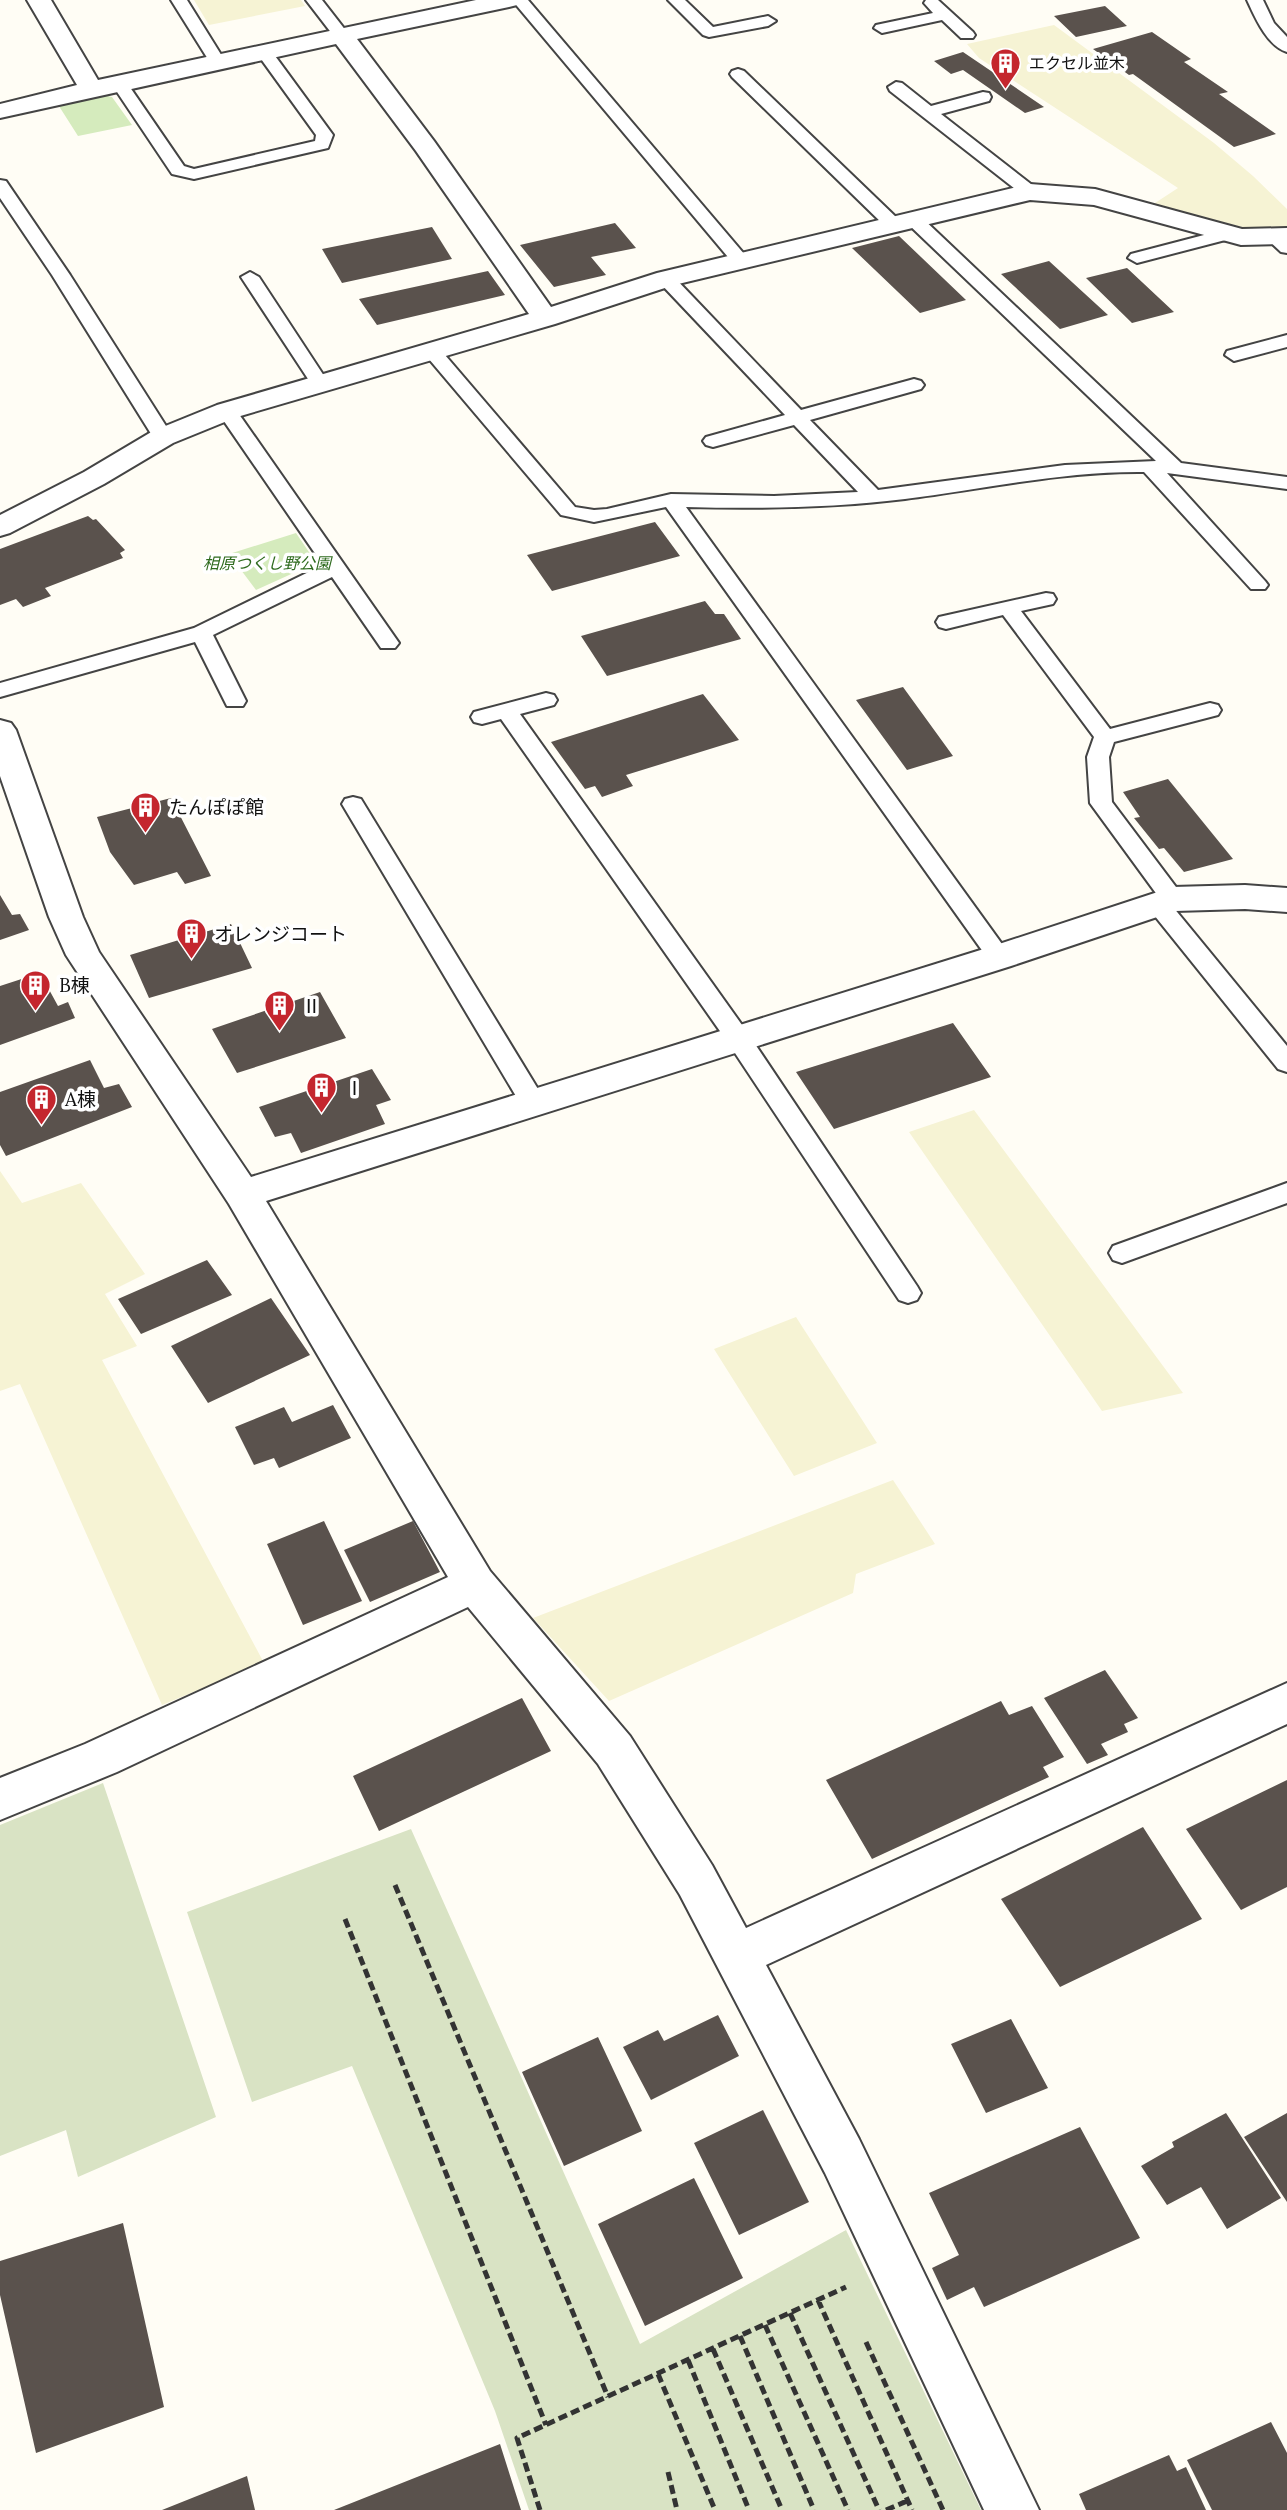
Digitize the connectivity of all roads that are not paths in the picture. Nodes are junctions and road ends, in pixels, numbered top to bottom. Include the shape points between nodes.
1 (39, 0) edge
2 (179, 0) edge
3 (314, 0) edge
4 (509, 0) edge
5 (520, 0) edge
6 (676, 0) edge
7 (929, 0) edge
8 (1255, 0) edge
9 (475, 4) edge
10 (945, 15) junction
11 (768, 21) dead end
12 (882, 28) dead end
13 (967, 35) dead end
14 (342, 36) junction
15 (1287, 47) edge
16 (264, 52) junction
17 (217, 61) junction
18 (738, 74) dead end
19 (119, 83) junction
20 (896, 87) dead end
21 (91, 89) junction
22 (983, 97) dead end
23 (0, 111) edge
24 (929, 112) junction
25 (0, 185) edge
26 (1030, 192) junction
27 (902, 221) junction
28 (1227, 234) junction
29 (1283, 241) edge
30 (1137, 258) dead end
31 (739, 260) junction
32 (250, 277) dead end
33 (666, 279) junction
34 (545, 318) junction
35 (1287, 341) edge
36 (432, 352) junction
37 (1234, 355) dead end
38 (319, 382) junction
39 (914, 385) dead end
40 (227, 411) junction
41 (797, 417) junction
42 (163, 437) junction
43 (713, 441) dead end
44 (1149, 466) junction
45 (1175, 468) junction
46 (1287, 483) edge
47 (873, 497) junction
48 (671, 500) junction
49 (0, 527) edge
50 (337, 566) junction
51 (1258, 585) dead end
52 (1046, 599) dead end
53 (1008, 608) junction
54 (946, 622) dead end
55 (201, 633) junction
56 (388, 643) dead end
57 (0, 690) edge
58 (546, 700) dead end
59 (235, 701) dead end
60 (506, 710) junction
61 (1210, 710) dead end
62 (482, 717) dead end
63 (0, 730) edge
64 (1105, 737) junction
65 (354, 804) dead end
66 (1287, 900) edge
67 (1165, 902) junction
68 (999, 957) junction
69 (738, 1038) junction
70 (1287, 1063) edge
71 (532, 1101) junction
72 (242, 1194) junction
73 (1287, 1194) edge
74 (1122, 1253) dead end
75 (908, 1293) dead end
76 (475, 1584) junction
77 (1287, 1703) edge
78 (0, 1799) edge
79 (738, 1955) junction
80 (1012, 2510) edge

1 - 21 street
2 - 17 lane
3 - 14 lane
4 - 9 street
5 - 31 lane
6 - 11 lane via 709,32
7 - 10 lane
8 - 15 lane via 1267,24
9 - 14 street
10 - 12 lane
10 - 13 lane
14 - 16 street
14 - 34 street
16 - 17 street
16 - 19 lane via 325,135 322,144 184,173
17 - 19 street
18 - 27 lane
19 - 21 street
20 - 24 lane
21 - 23 street
22 - 24 lane
24 - 26 lane
25 - 42 lane
26 - 27 street
26 - 28 street via 1096,197
27 - 31 street
27 - 45 lane
28 - 29 street
28 - 30 lane
31 - 33 street
32 - 38 lane
33 - 34 street
33 - 41 lane
34 - 36 street
35 - 37 lane
36 - 38 street
36 - 48 lane via 568,511 599,516
38 - 40 street
39 - 41 lane
40 - 42 street
40 - 50 lane
41 - 43 lane
41 - 47 lane
42 - 49 street
44 - 45 lane
44 - 47 lane via 1068,470
44 - 51 lane
45 - 46 lane
47 - 48 lane via 799,504
48 - 68 lane
50 - 55 lane
50 - 56 lane
52 - 53 lane
53 - 54 lane
53 - 64 lane
55 - 57 lane
55 - 59 lane
58 - 60 lane
60 - 62 lane
60 - 69 lane
61 - 64 lane
63 - 72 street via 83,955
64 - 67 lane via 1098,757 1101,803
65 - 71 lane
66 - 67 street via 1245,897
67 - 68 street
67 - 70 lane
68 - 69 street
69 - 71 street
69 - 75 lane
71 - 72 street
72 - 76 street
73 - 74 lane
76 - 78 street via 101,1758
76 - 79 street via 614,1750
77 - 79 street
79 - 80 street

